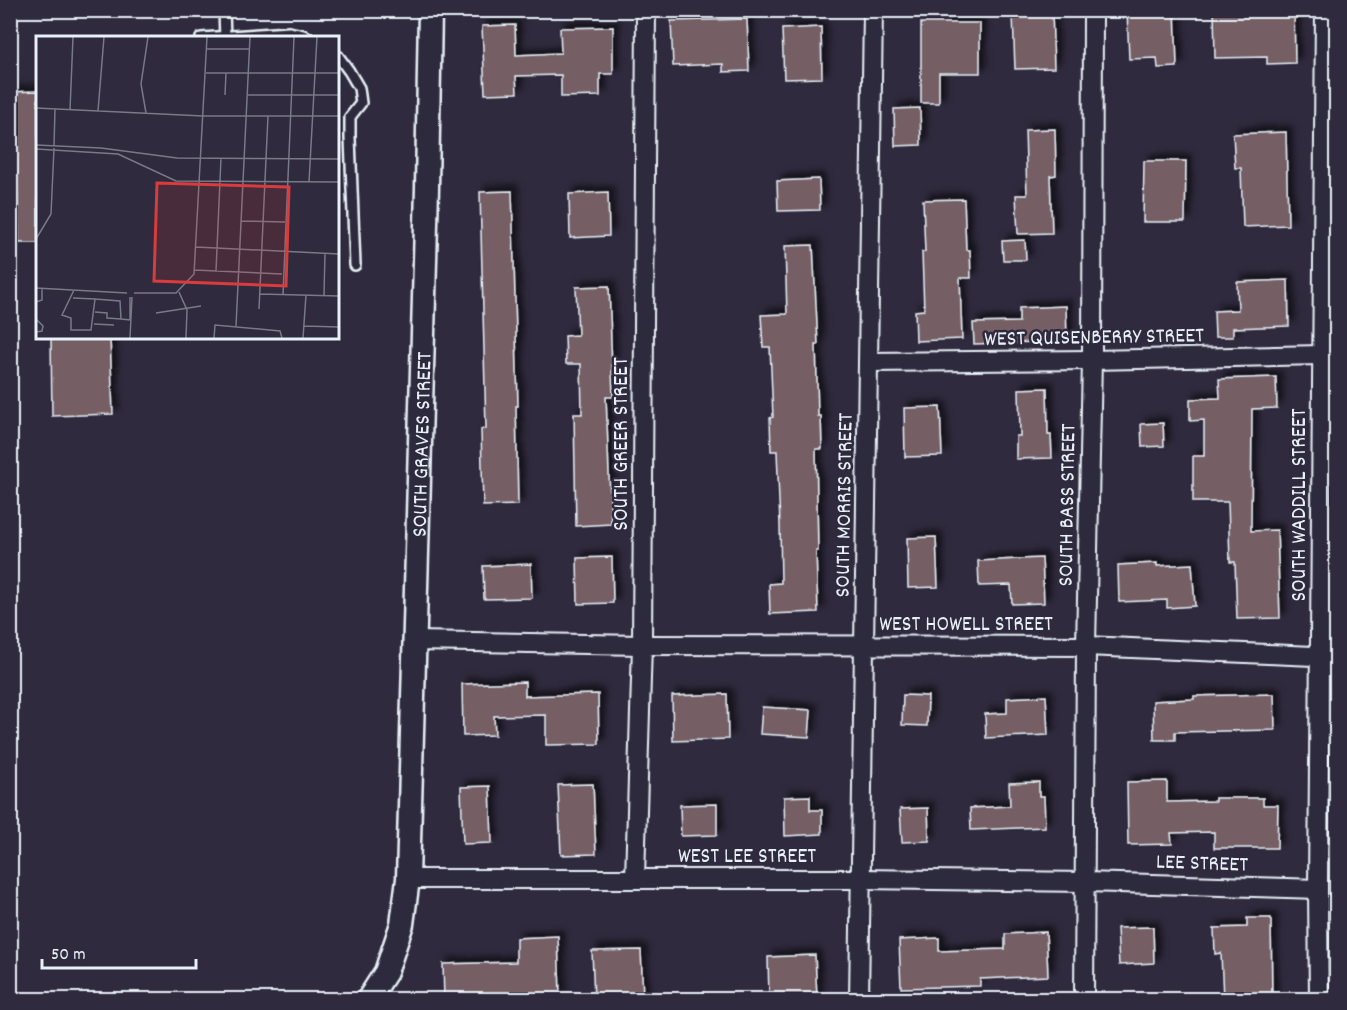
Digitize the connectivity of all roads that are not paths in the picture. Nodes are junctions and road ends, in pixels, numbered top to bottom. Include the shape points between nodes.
1 (224, 10) edge
2 (430, 10) edge
3 (646, 10) edge
4 (873, 10) edge
5 (1094, 10) edge
6 (1325, 10) edge
7 (225, 36) edge
8 (238, 36) edge
9 (302, 36) edge
10 (339, 57) edge
11 (355, 265) dead end
12 (1322, 355) junction
13 (1092, 360) junction
14 (868, 362) junction
15 (415, 641) junction
16 (642, 645) junction
17 (864, 645) junction
18 (1086, 646) junction
19 (1329, 657) edge
20 (635, 878) junction
21 (408, 879) junction
22 (860, 879) junction
23 (1085, 882) junction
24 (1318, 889) junction
25 (368, 999) edge
26 (859, 999) edge
27 (1084, 999) edge
28 (1319, 999) edge

1 - 7 lane
2 - 15 street, SOUTH GRAVES STREET
3 - 16 street, SOUTH GREER STREET
4 - 14 street, SOUTH MORRIS STREET
5 - 13 street, SOUTH BASS STREET
6 - 12 street, SOUTH WADDILL STREET
8 - 9 lane via 289,32
10 - 11 lane via 359,88 361,103 350,117
12 - 13 street, WEST QUISENBERRY STREET
12 - 19 street, SOUTH WADDILL STREET
13 - 14 street, WEST QUISENBERRY STREET
13 - 18 street, SOUTH BASS STREET
14 - 17 street, SOUTH MORRIS STREET
15 - 16 street, WEST HOWELL STREET
15 - 21 street, SOUTH GRAVES STREET
16 - 17 street, WEST HOWELL STREET
16 - 20 street, SOUTH GREER STREET
17 - 18 street, WEST HOWELL STREET
17 - 22 street, SOUTH MORRIS STREET
18 - 19 street, WEST HOWELL STREET
18 - 23 street, SOUTH BASS STREET
19 - 24 street, SOUTH WADDILL STREET
20 - 21 street, WEST LEE STREET
20 - 22 street, WEST LEE STREET
21 - 25 street, SOUTH GRAVES STREET via 402,924 386,972
22 - 23 street, WEST LEE STREET
22 - 26 street, SOUTH MORRIS STREET
23 - 24 street, LEE STREET
23 - 27 street, SOUTH BASS STREET
24 - 28 street, SOUTH WADDILL STREET

